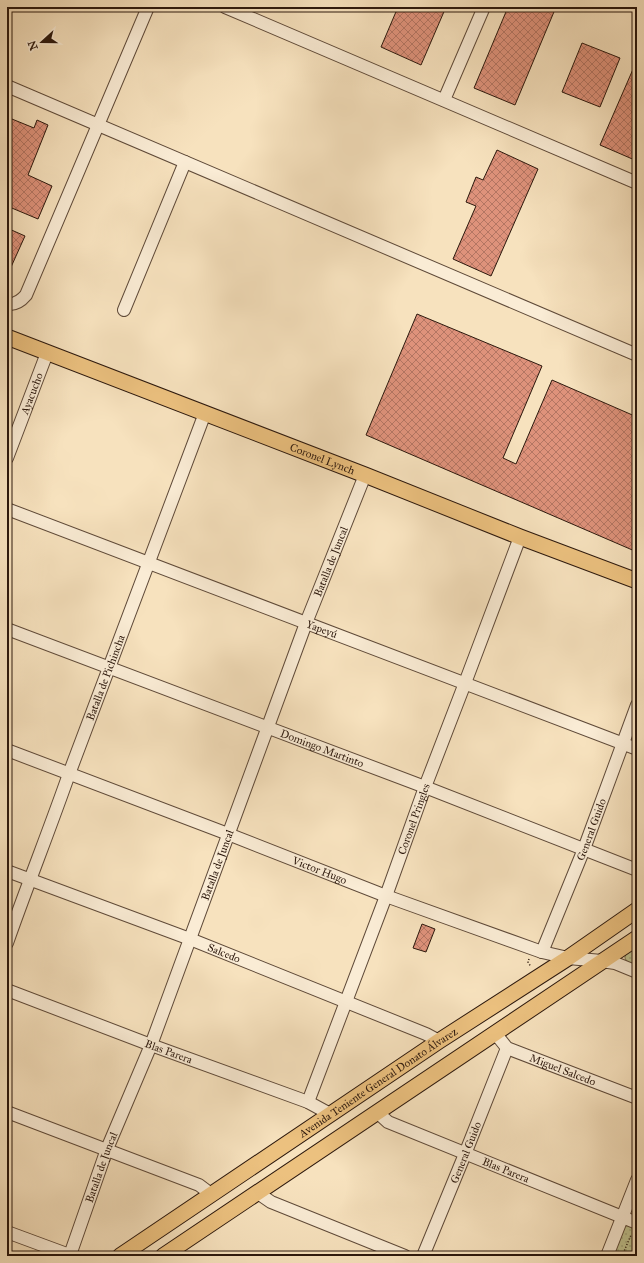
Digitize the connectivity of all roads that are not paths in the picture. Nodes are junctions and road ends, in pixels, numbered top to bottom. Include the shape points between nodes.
1 (148, 7) edge
2 (225, 7) edge
3 (484, 7) edge
4 (7, 86) edge
5 (444, 100) junction
6 (97, 125) junction
7 (185, 162) junction
8 (637, 183) edge
9 (7, 304) edge
10 (124, 310) dead end
11 (7, 337) edge
12 (47, 353) junction
13 (637, 355) edge
14 (205, 413) junction
15 (7, 458) edge
16 (365, 475) junction
17 (7, 509) edge
18 (520, 537) junction
19 (149, 563) junction
20 (637, 581) edge
21 (306, 623) junction
22 (7, 629) edge
23 (109, 668) junction
24 (465, 684) junction
25 (637, 706) edge
26 (268, 727) junction
27 (623, 744) junction
28 (637, 749) edge
29 (7, 750) edge
30 (69, 774) junction
31 (425, 787) junction
32 (228, 834) junction
33 (584, 849) junction
34 (637, 870) edge
35 (7, 871) edge
36 (29, 879) junction
37 (386, 896) junction
38 (637, 910) edge
39 (637, 938) edge
40 (190, 939) junction
41 (7, 943) edge
42 (542, 952) junction
43 (568, 958) junction
44 (602, 960) junction
45 (637, 972) edge
46 (7, 990) edge
47 (346, 1001) junction
48 (495, 1033) junction
49 (439, 1041) junction
50 (150, 1045) junction
51 (507, 1048) junction
52 (637, 1098) edge
53 (308, 1102) junction
54 (7, 1112) edge
55 (377, 1112) junction
56 (330, 1114) junction
57 (107, 1150) junction
58 (465, 1154) junction
59 (637, 1180) edge
60 (258, 1193) junction
61 (211, 1194) junction
62 (622, 1217) junction
63 (637, 1224) edge
64 (7, 1232) edge
65 (71, 1255) edge
66 (120, 1256) edge
67 (163, 1256) edge
68 (405, 1256) edge
69 (423, 1256) edge
70 (607, 1256) edge

1 - 6 street
2 - 5 street
3 - 5 street
4 - 6 street
5 - 8 street
6 - 7 street
6 - 9 street via 26,295 22,300
7 - 10 street
7 - 13 street
11 - 12 main road, Coronel Lynch
12 - 14 main road, Coronel Lynch
12 - 15 street, Ayacucho
14 - 16 main road, Coronel Lynch
14 - 19 street, Batalla de Pichincha
16 - 18 main road, Coronel Lynch
16 - 21 street, Batalla de Juncal
17 - 19 street, Yapeyú
18 - 20 main road, Coronel Lynch
18 - 24 street, Coronel Pringles
19 - 21 street, Yapeyú
19 - 23 street, Batalla de Pichincha
21 - 24 street, Yapeyú
21 - 26 street, Batalla de Juncal
22 - 23 street, Domingo Martinto
23 - 26 street, Domingo Martinto
23 - 30 street, Batalla de Pichincha
24 - 27 street, Yapeyú
24 - 31 street, Coronel Pringles
25 - 27 street, General Guido
26 - 31 street, Domingo Martinto
26 - 32 street, Batalla de Juncal
27 - 28 street, Yapeyú
27 - 33 street, General Guido
29 - 30 street, Victor Hugo
30 - 32 street, Victor Hugo
30 - 36 street, Batalla de Pichincha
31 - 33 street, Domingo Martinto
31 - 37 street, Coronel Pringles
32 - 37 street, Victor Hugo
32 - 40 street, Batalla de Juncal
33 - 34 street, Domingo Martinto
33 - 42 street, General Guido
35 - 36 street, Salcedo
36 - 40 street, Salcedo
36 - 41 street, Batalla de Pichincha
37 - 42 street, Victor Hugo
37 - 47 street, Coronel Pringles
38 - 43 main road, Avenida Teniente General Donato Álvarez
39 - 44 main road
40 - 47 street, Salcedo
40 - 50 street, Batalla de Juncal
42 - 43 street, Victor Hugo
43 - 44 street, Victor Hugo
43 - 49 main road, Avenida Teniente General Donato Álvarez
44 - 45 street, Victor Hugo
44 - 48 main road
46 - 50 street, Blas Parera
47 - 49 street, Salcedo
47 - 53 street, Coronel Pringles
48 - 51 street
48 - 55 main road
49 - 56 main road, Avenida Teniente General Donato Álvarez
50 - 53 street, Blas Parera
50 - 57 street, Batalla de Juncal
51 - 52 street, Miguel Salcedo
51 - 58 street, General Guido
53 - 56 street, Blas Parera
54 - 57 street
55 - 58 street, Blas Parera via 388,1122
55 - 60 main road
56 - 61 main road, Avenida Teniente General Donato Álvarez
57 - 61 street via 199,1185
57 - 65 street, Batalla de Juncal
58 - 62 street, Blas Parera
58 - 69 street, General Guido
59 - 62 street
60 - 67 main road
60 - 68 street via 271,1202
61 - 66 main road, Avenida Teniente General Donato Álvarez
62 - 63 street, Blas Parera
62 - 70 street
64 - 65 street

